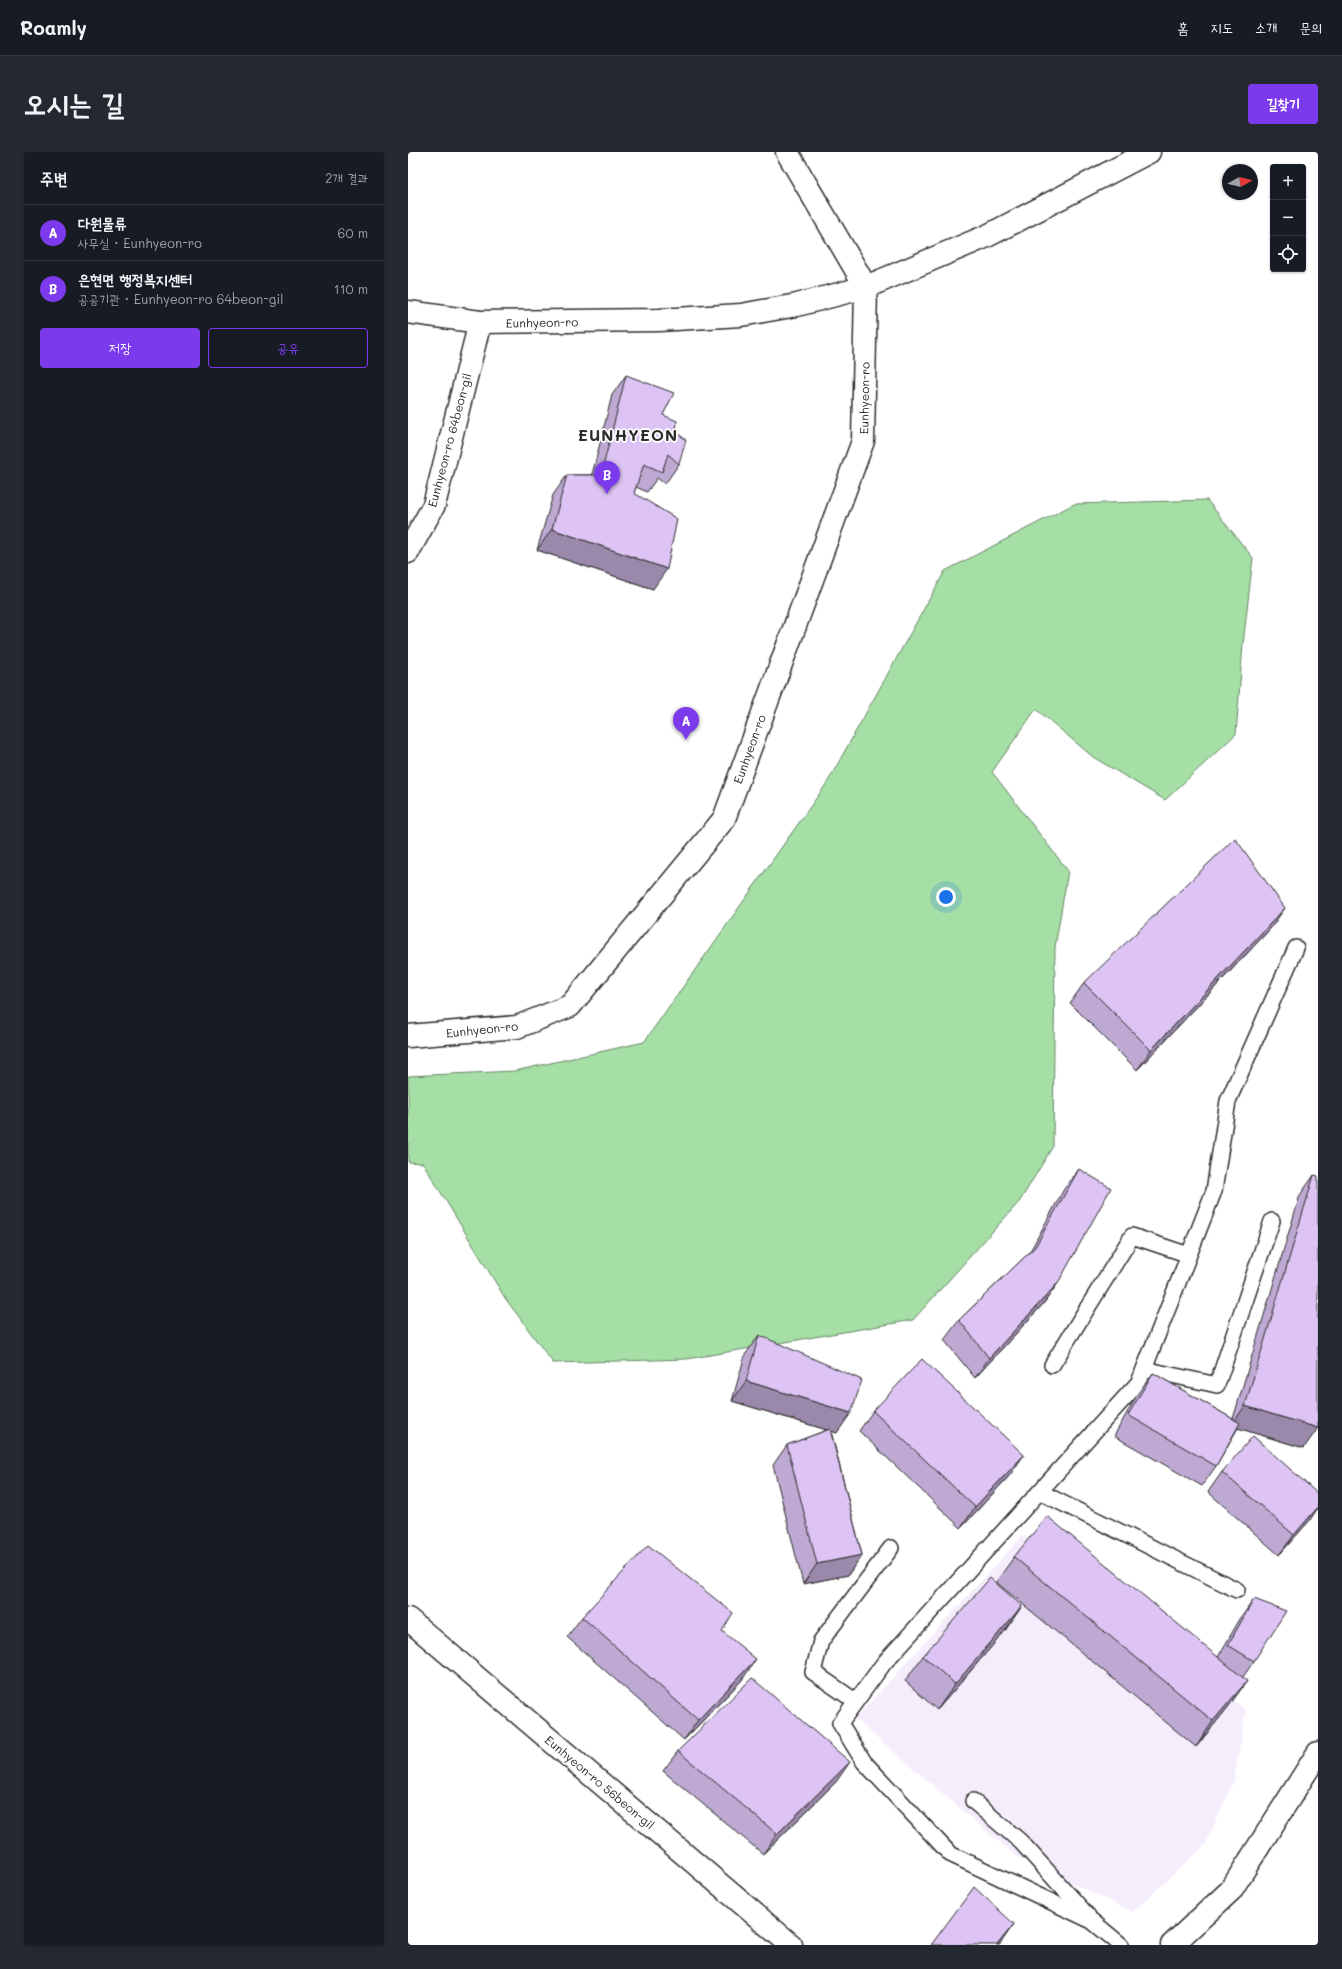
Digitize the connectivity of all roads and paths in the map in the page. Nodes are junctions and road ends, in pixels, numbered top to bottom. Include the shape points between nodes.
1 (787, 152) edge
2 (1149, 152) edge
3 (866, 287) junction
4 (408, 312) edge
5 (480, 322) junction
6 (408, 552) edge
7 (1296, 948) dead end
8 (408, 1036) edge
9 (1272, 1221) dead end
10 (1189, 1254) junction
11 (1052, 1365) dead end
12 (1144, 1369) junction
13 (1040, 1492) junction
14 (891, 1548) dead end
15 (1237, 1590) dead end
16 (408, 1619) edge
17 (855, 1701) junction
18 (1318, 1753) edge
19 (973, 1801) dead end
20 (1092, 1921) junction
21 (791, 1945) edge
22 (1121, 1945) edge
23 (1172, 1945) edge

1 - 3 street
2 - 3 street, Eunhyeon-ro via 987,236
3 - 5 street, Eunhyeon-ro via 797,305 741,315 659,320
3 - 8 street, Eunhyeon-ro via 863,441 724,819 570,1006 517,1027
4 - 5 street, Eunhyeon-ro
5 - 6 street, Eunhyeon-ro 64beon-gil via 434,505
7 - 10 lane via 1228,1101 1214,1191
9 - 12 lane via 1217,1385
10 - 11 lane via 1132,1236
10 - 12 lane
12 - 13 lane via 1139,1382
13 - 15 lane
13 - 17 lane via 884,1663
14 - 17 lane via 821,1642 813,1672
16 - 21 street, Eunhyeon-ro 56beon-gil
17 - 20 lane via 840,1723 864,1762 950,1854
18 - 23 street via 1232,1890
19 - 20 lane via 1021,1842
20 - 22 lane

